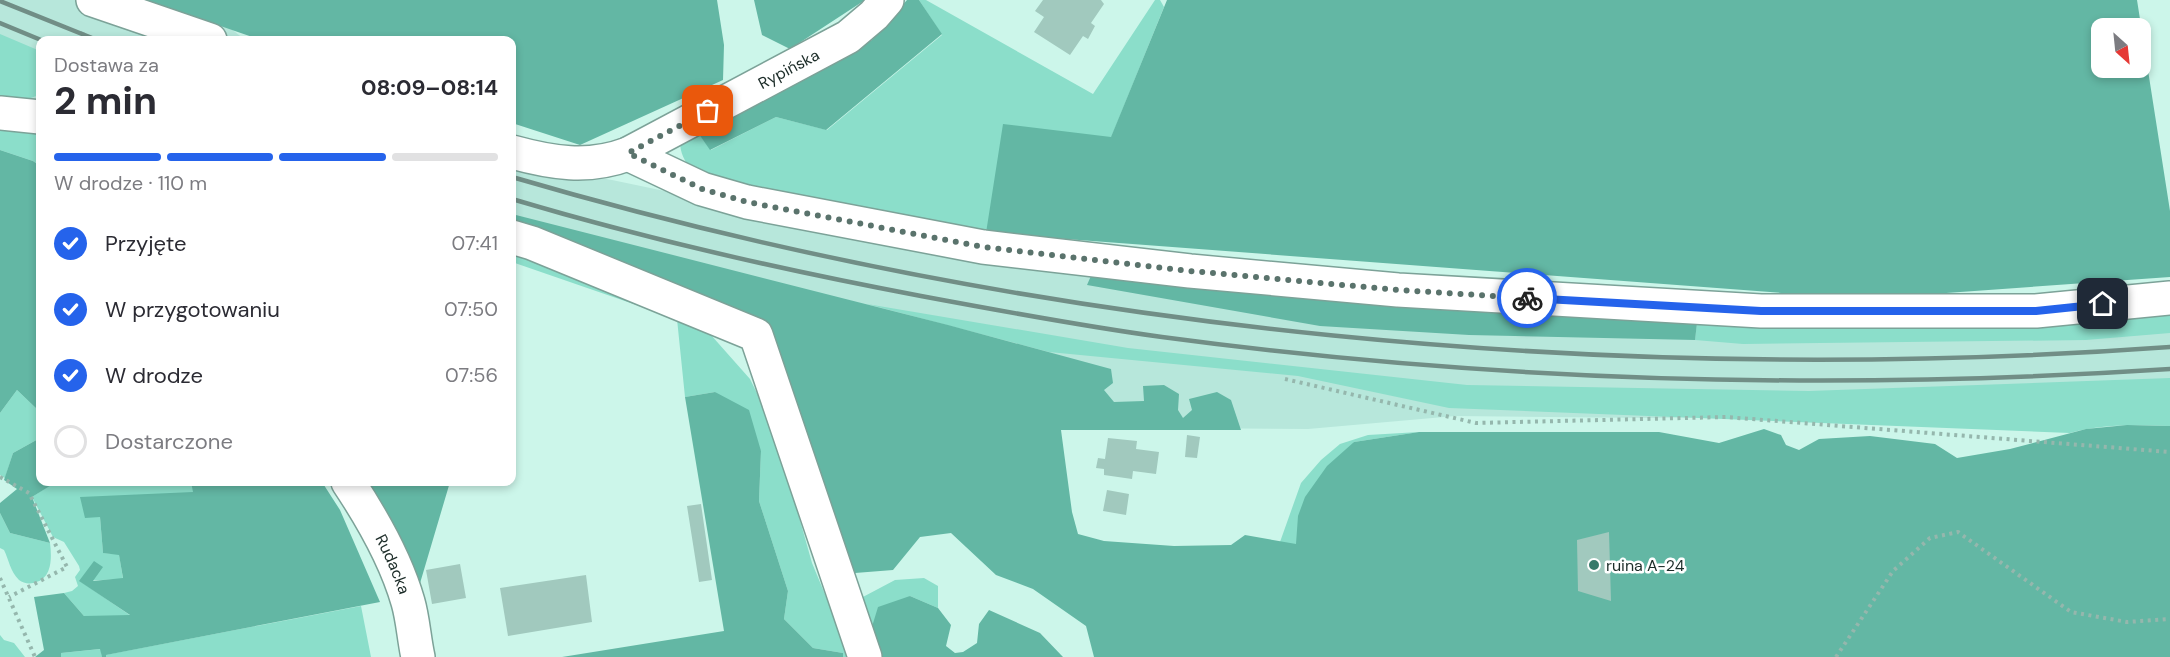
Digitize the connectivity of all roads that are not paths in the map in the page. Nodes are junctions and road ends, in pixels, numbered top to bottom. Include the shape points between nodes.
1 (93, 0) edge
2 (887, 0) edge
3 (198, 36) edge
4 (0, 113) edge
5 (36, 117) edge
6 (516, 153) edge
7 (628, 153) junction
8 (516, 238) edge
9 (2170, 298) edge
10 (350, 486) edge
11 (418, 657) edge
12 (865, 657) edge

1 - 3 street
2 - 7 street, Rypińska via 848,37
4 - 5 street
6 - 7 street, Rypińska via 578,164
7 - 9 street via 702,189 747,202 983,247 1190,271 1398,290 1761,311 2036,311
8 - 12 street via 756,335
10 - 11 street, Rudacka via 374,524 408,602

